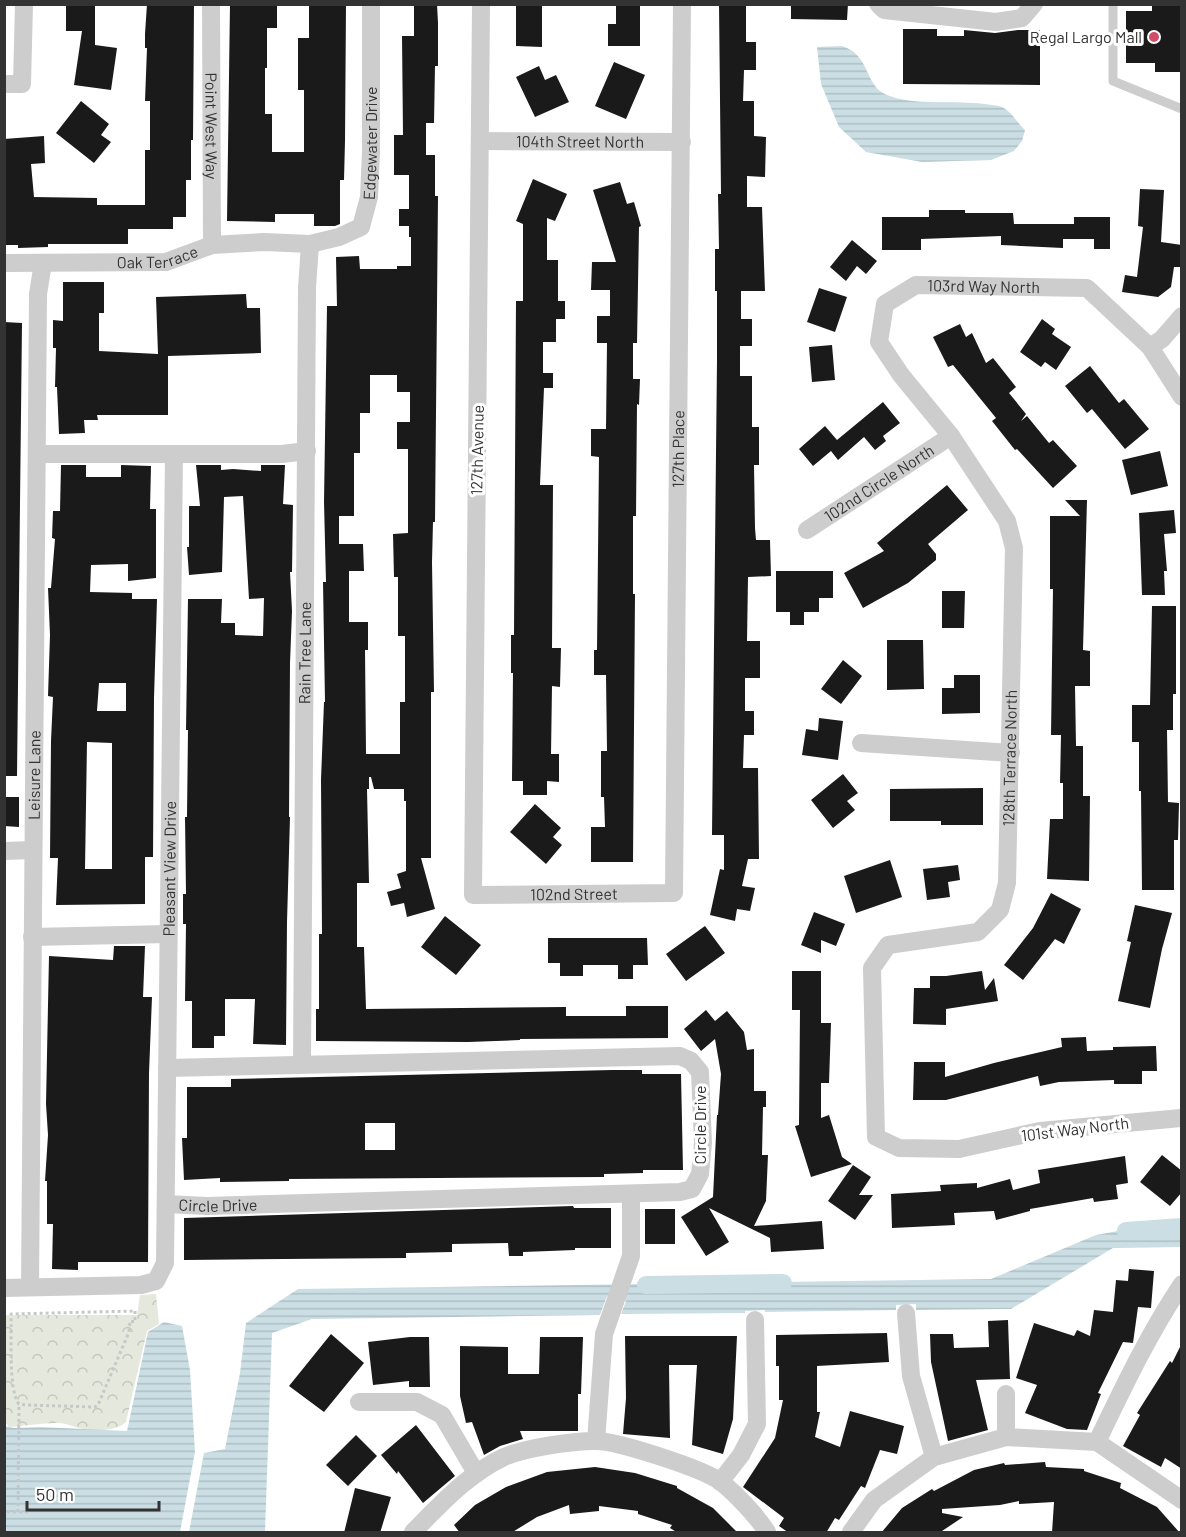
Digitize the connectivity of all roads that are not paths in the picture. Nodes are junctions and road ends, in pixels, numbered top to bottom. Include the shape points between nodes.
1 (24, 4) edge
2 (211, 4) edge
3 (371, 4) edge
4 (482, 4) edge
5 (682, 4) edge
6 (878, 4) edge
7 (1034, 4) edge
8 (1113, 4) edge
9 (13, 84) edge
10 (1182, 109) edge
11 (480, 141) junction
12 (682, 141) junction
13 (310, 244) junction
14 (212, 245) junction
15 (4, 263) edge
16 (43, 263) junction
17 (885, 304) joint
18 (1182, 316) edge
19 (1150, 347) junction
20 (1182, 398) edge
21 (951, 436) junction
22 (307, 451) junction
23 (37, 454) junction
24 (174, 454) junction
25 (807, 530) dead end
26 (861, 743) dead end
27 (1011, 753) junction
28 (33, 850) junction
29 (4, 851) edge
30 (674, 893) joint
31 (473, 896) joint
32 (168, 934) junction
33 (32, 937) junction
34 (302, 1063) junction
35 (167, 1068) junction
36 (1181, 1113) edge
37 (899, 1148) joint
38 (631, 1194) junction
39 (166, 1204) junction
40 (1182, 1284) edge
41 (30, 1287) junction
42 (4, 1288) edge
43 (906, 1313) dead end
44 (755, 1320) dead end
45 (1006, 1394) dead end
46 (359, 1402) dead end
47 (1006, 1437) junction
48 (596, 1441) junction
49 (1097, 1442) junction
50 (934, 1457) junction
51 (476, 1473) junction
52 (720, 1482) junction
53 (1182, 1500) edge
54 (413, 1533) edge
55 (767, 1533) edge
56 (851, 1533) edge

1 - 9 street
2 - 14 street, Point West Way
3 - 13 street, Edgewater Drive via 369,197 361,227
4 - 11 street, 127th Avenue
5 - 12 street, 127th Place
6 - 7 street via 884,10 996,22 1022,18
8 - 10 lane via 1113,81
11 - 12 street, 104th Street North
11 - 31 street, 127th Avenue
12 - 30 street, 127th Place
13 - 14 street, Oak Terrace
13 - 22 street, Rain Tree Lane
14 - 16 street, Oak Terrace via 166,262
15 - 16 street, Oak Terrace
16 - 23 street, Leisure Lane via 38,294
17 - 19 street, 103rd Way North via 916,285 1087,288
17 - 21 street, 128th Terrace North via 879,342
18 - 19 street
19 - 20 street
21 - 25 street, 102nd Circle North
21 - 27 street, 128th Terrace North via 1007,521 1014,548
22 - 24 street
22 - 34 street, Rain Tree Lane
23 - 24 street
23 - 28 street, Leisure Lane
24 - 32 street, Pleasant View Drive
26 - 27 street
27 - 37 street, 128th Terrace North via 1007,883 1000,910 978,932 888,945 872,968 876,1137
28 - 29 street
28 - 33 street, Leisure Lane
30 - 31 street, 102nd Street
32 - 33 street
32 - 35 street, Pleasant View Drive
33 - 41 street, Leisure Lane
34 - 35 street, Circle Drive
34 - 38 street, Circle Drive via 680,1056 700,1072 700,1174 692,1188 680,1192
35 - 39 street, Pleasant View Drive
36 - 37 street, 101st Way North via 1040,1131 959,1149
38 - 39 street, Circle Drive
38 - 48 street via 631,1256 604,1334
39 - 41 street, Pleasant View Drive via 165,1263 156,1281 141,1285
40 - 49 street
41 - 42 street
43 - 50 street via 911,1376
44 - 52 street via 757,1424 741,1455
45 - 47 street
46 - 51 street via 417,1402 442,1415
47 - 49 street
47 - 50 street
48 - 51 street via 506,1456
48 - 52 street via 697,1469
49 - 53 street
50 - 56 street via 874,1500
51 - 54 street
52 - 55 street

